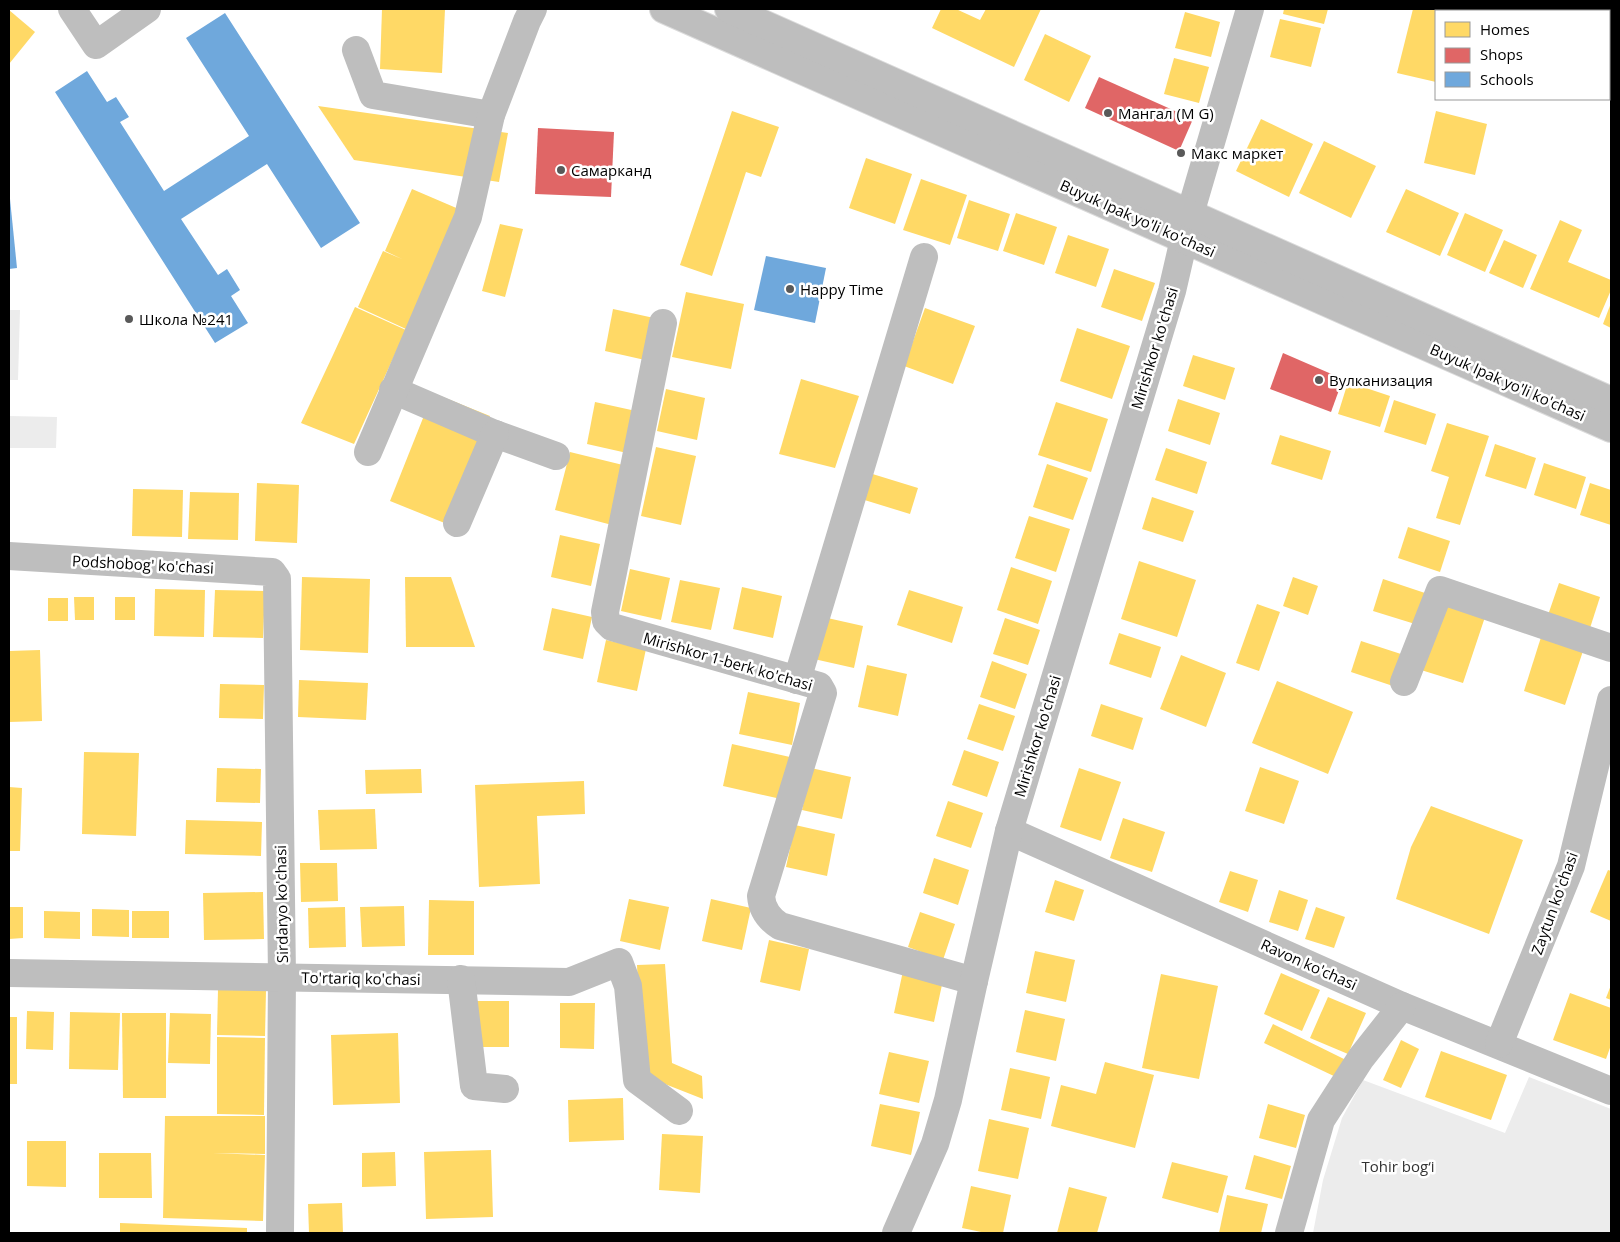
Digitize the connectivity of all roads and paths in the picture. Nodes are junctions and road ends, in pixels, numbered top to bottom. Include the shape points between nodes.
1 (72, 9) edge
2 (147, 9) edge
3 (534, 9) edge
4 (664, 9) edge
5 (729, 9) edge
6 (1250, 9) edge
7 (356, 50) dead end
8 (491, 115) junction
9 (1187, 226) junction
10 (924, 257) dead end
11 (663, 323) dead end
12 (393, 390) junction
13 (1611, 401) edge
14 (1611, 428) edge
15 (495, 434) junction
16 (368, 452) dead end
17 (556, 456) dead end
18 (457, 523) dead end
19 (9, 556) edge
20 (275, 575) joint
21 (1611, 648) edge
22 (797, 680) junction
23 (1404, 682) dead end
24 (1611, 700) edge
25 (1009, 830) junction
26 (9, 973) edge
27 (282, 977) junction
28 (461, 979) junction
29 (974, 980) junction
30 (1402, 1006) junction
31 (1500, 1044) junction
32 (505, 1089) dead end
33 (1611, 1091) edge
34 (679, 1111) dead end
35 (280, 1233) edge
36 (896, 1233) edge
37 (1289, 1233) edge

1 - 2 street via 96,45
3 - 8 street via 526,20
4 - 9 street, Buyuk Ipak yo'li ko'chasi
5 - 9 street, Buyuk Ipak yo'li ko'chasi
6 - 9 street, Mirishkor ko'chasi
7 - 8 street via 373,95
8 - 12 street via 468,217
9 - 13 street, Buyuk Ipak yo'li ko'chasi
9 - 14 street, Buyuk Ipak yo'li ko'chasi
9 - 25 street, Mirishkor ko'chasi via 1172,291
10 - 22 street
11 - 22 street, Mirishkor 1-berk ko'chasi via 605,612 606,621 612,627
12 - 15 street
12 - 16 street
15 - 17 street
15 - 18 street
19 - 20 street, Podshobog' ko'chasi via 272,572
20 - 27 street, Sirdaryo ko'chasi via 278,579
21 - 23 street via 1440,590
22 - 29 street, Mirishkor 1-berk ko'chasi via 818,686 823,693 761,896 762,905 772,921 780,926
24 - 31 street, Zaytun ko'chasi via 1571,866
25 - 29 street, Mirishkor ko'chasi
25 - 30 street, Ravon ko'chasi
26 - 27 street, To'rtariq ko'chasi
27 - 28 street, To'rtariq ko'chasi
27 - 35 street, Sirdaryo ko'chasi
28 - 32 street via 474,1086
28 - 34 street, To'rtariq ko'chasi via 569,982 618,962 628,986 636,1080
29 - 36 street, Mirishkor ko'chasi via 935,1144
30 - 31 street, Ravon ko'chasi
30 - 37 street via 1361,1058 1320,1120
31 - 33 street, Ravon ko'chasi

